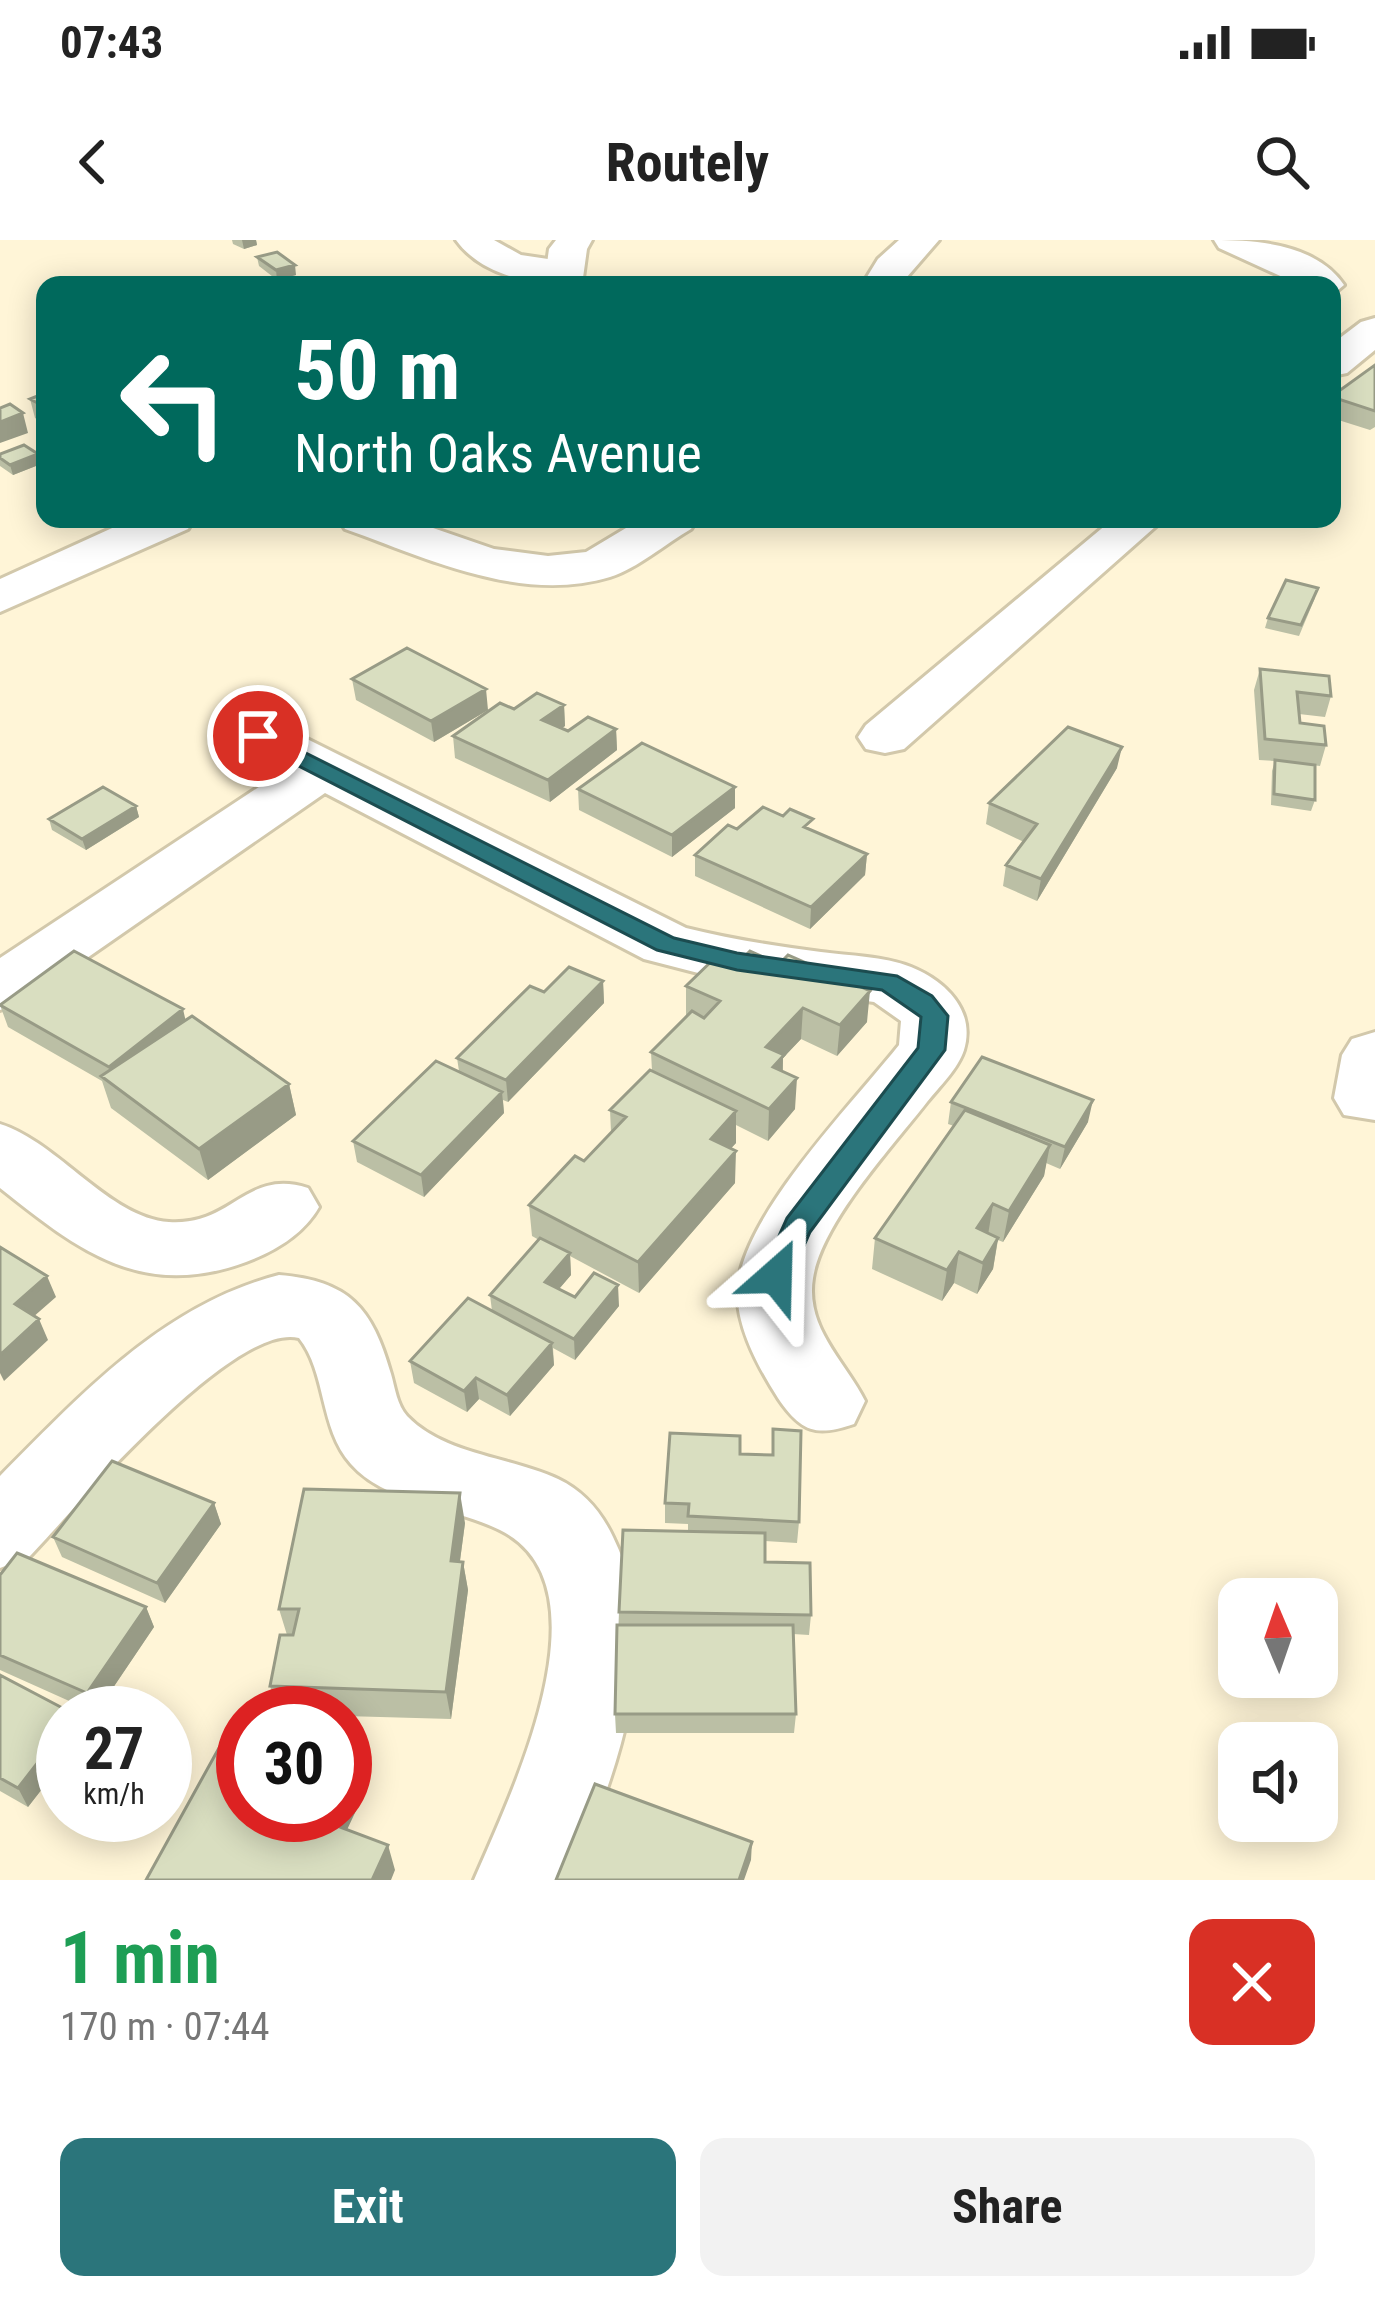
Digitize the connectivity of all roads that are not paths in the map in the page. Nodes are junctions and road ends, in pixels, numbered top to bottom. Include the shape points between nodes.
1 (474, 240) edge
2 (921, 240) edge
3 (1232, 240) edge
4 (566, 266) edge
5 (886, 276) edge
6 (1313, 276) edge
7 (1341, 296) edge
8 (1375, 320) edge
9 (1375, 330) edge
10 (1341, 357) edge
11 (151, 528) edge
12 (387, 528) edge
13 (556, 528) edge
14 (646, 528) edge
15 (1130, 528) edge
16 (454, 547) junction
17 (0, 596) edge
18 (258, 736) dead end
19 (885, 737) dead end
20 (320, 771) junction
21 (0, 988) edge
22 (0, 1150) edge
23 (283, 1207) dead end
24 (826, 1401) dead end
25 (0, 1531) edge
26 (523, 1880) edge

1 - 4 street via 500,260
2 - 5 street
3 - 6 street
7 - 8 street
9 - 10 street
11 - 17 street
12 - 16 street
13 - 16 street
14 - 16 street via 598,565 563,570 513,568
15 - 19 street
18 - 20 street
20 - 21 street
20 - 24 street via 666,944 888,982 934,1016 931,1050 797,1226 776,1276 781,1321
22 - 23 street via 131,1246 200,1249
25 - 26 street via 169,1368 236,1316 281,1304 319,1312 341,1333 363,1415 379,1442 539,1509 569,1532 588,1569 593,1647 580,1728

